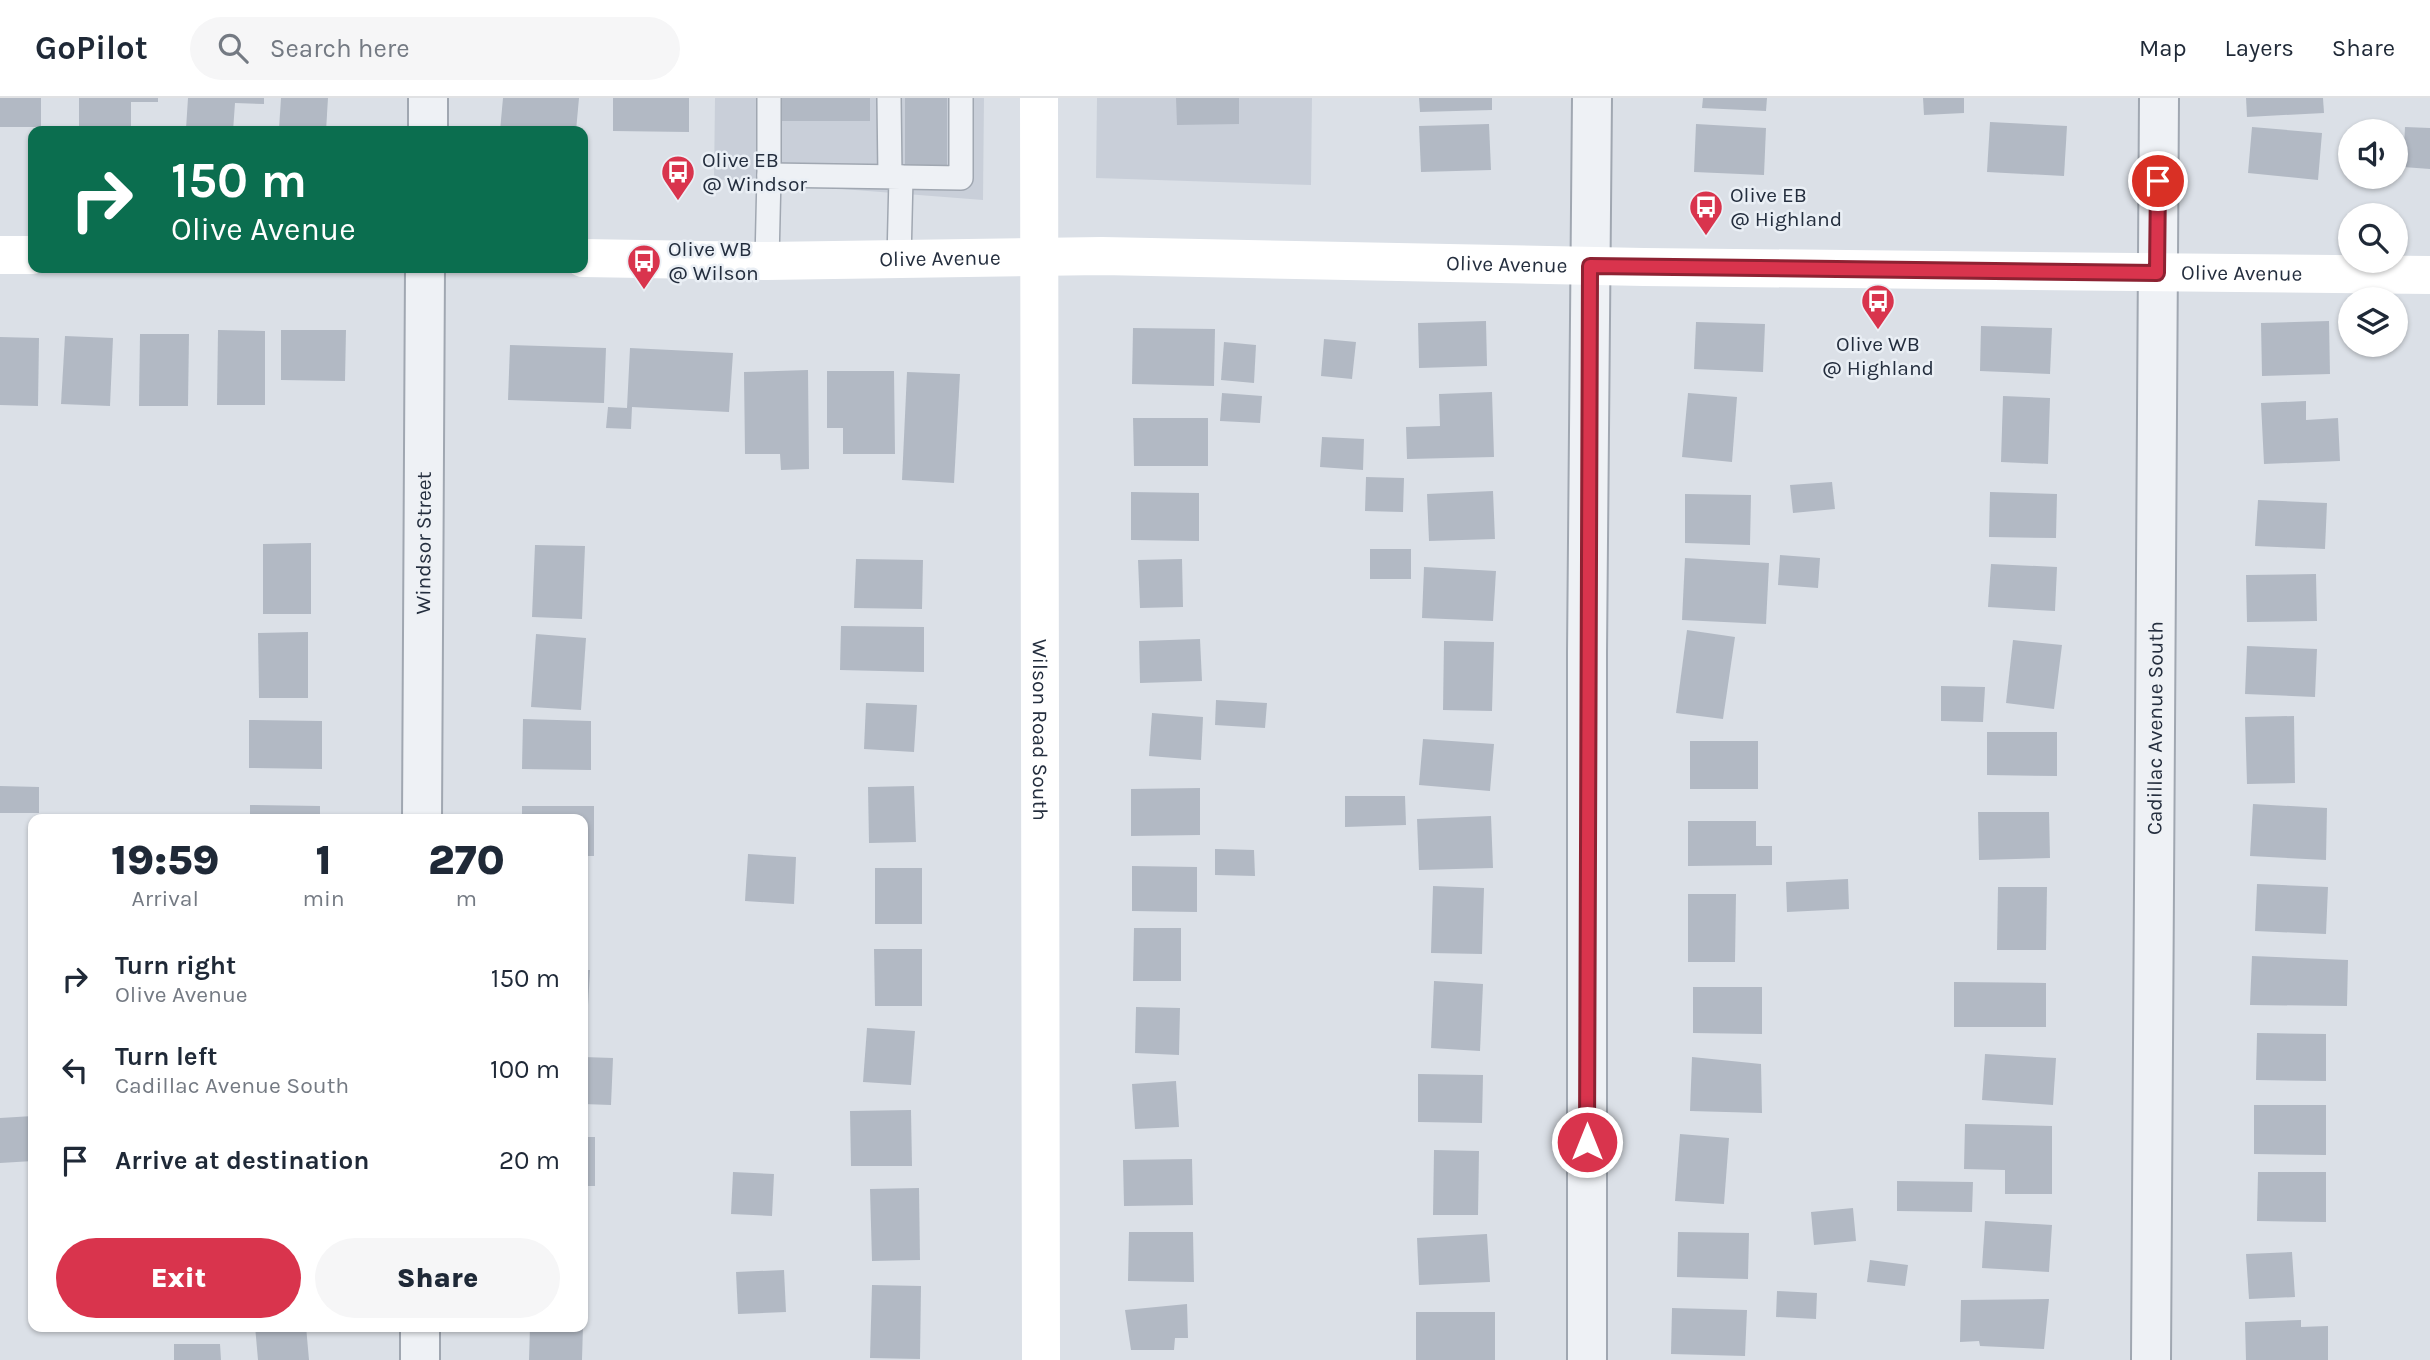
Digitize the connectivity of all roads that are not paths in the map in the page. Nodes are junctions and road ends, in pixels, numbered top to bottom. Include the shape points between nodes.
1 (428, 98) edge
2 (769, 98) edge
3 (889, 98) edge
4 (961, 98) edge
5 (1039, 98) edge
6 (1592, 98) edge
7 (2159, 98) edge
8 (428, 126) edge
9 (769, 175) junction
10 (895, 177) junction
11 (0, 255) edge
12 (28, 255) edge
13 (1041, 256) junction
14 (588, 258) edge
15 (900, 260) junction
16 (767, 261) junction
17 (1590, 266) junction
18 (425, 273) edge
19 (2157, 273) junction
20 (2430, 275) edge
21 (422, 814) edge
22 (420, 1332) edge
23 (420, 1360) edge
24 (1041, 1360) edge
25 (1587, 1360) edge
26 (2151, 1360) edge

1 - 8 street
2 - 9 lane
3 - 10 lane via 897,128
4 - 10 lane via 954,129 961,178
5 - 13 main road, Wilson Road South
6 - 17 street
7 - 19 street, Cadillac Avenue South
9 - 10 lane
9 - 16 lane
10 - 15 lane
11 - 12 main road
13 - 15 main road, Olive Avenue
13 - 17 main road, Olive Avenue
13 - 24 main road, Wilson Road South
14 - 16 main road, Olive Avenue
15 - 16 main road, Olive Avenue
17 - 19 main road, Olive Avenue
17 - 25 street
18 - 21 street, Windsor Street
19 - 20 main road, Olive Avenue
19 - 26 street, Cadillac Avenue South
22 - 23 street

